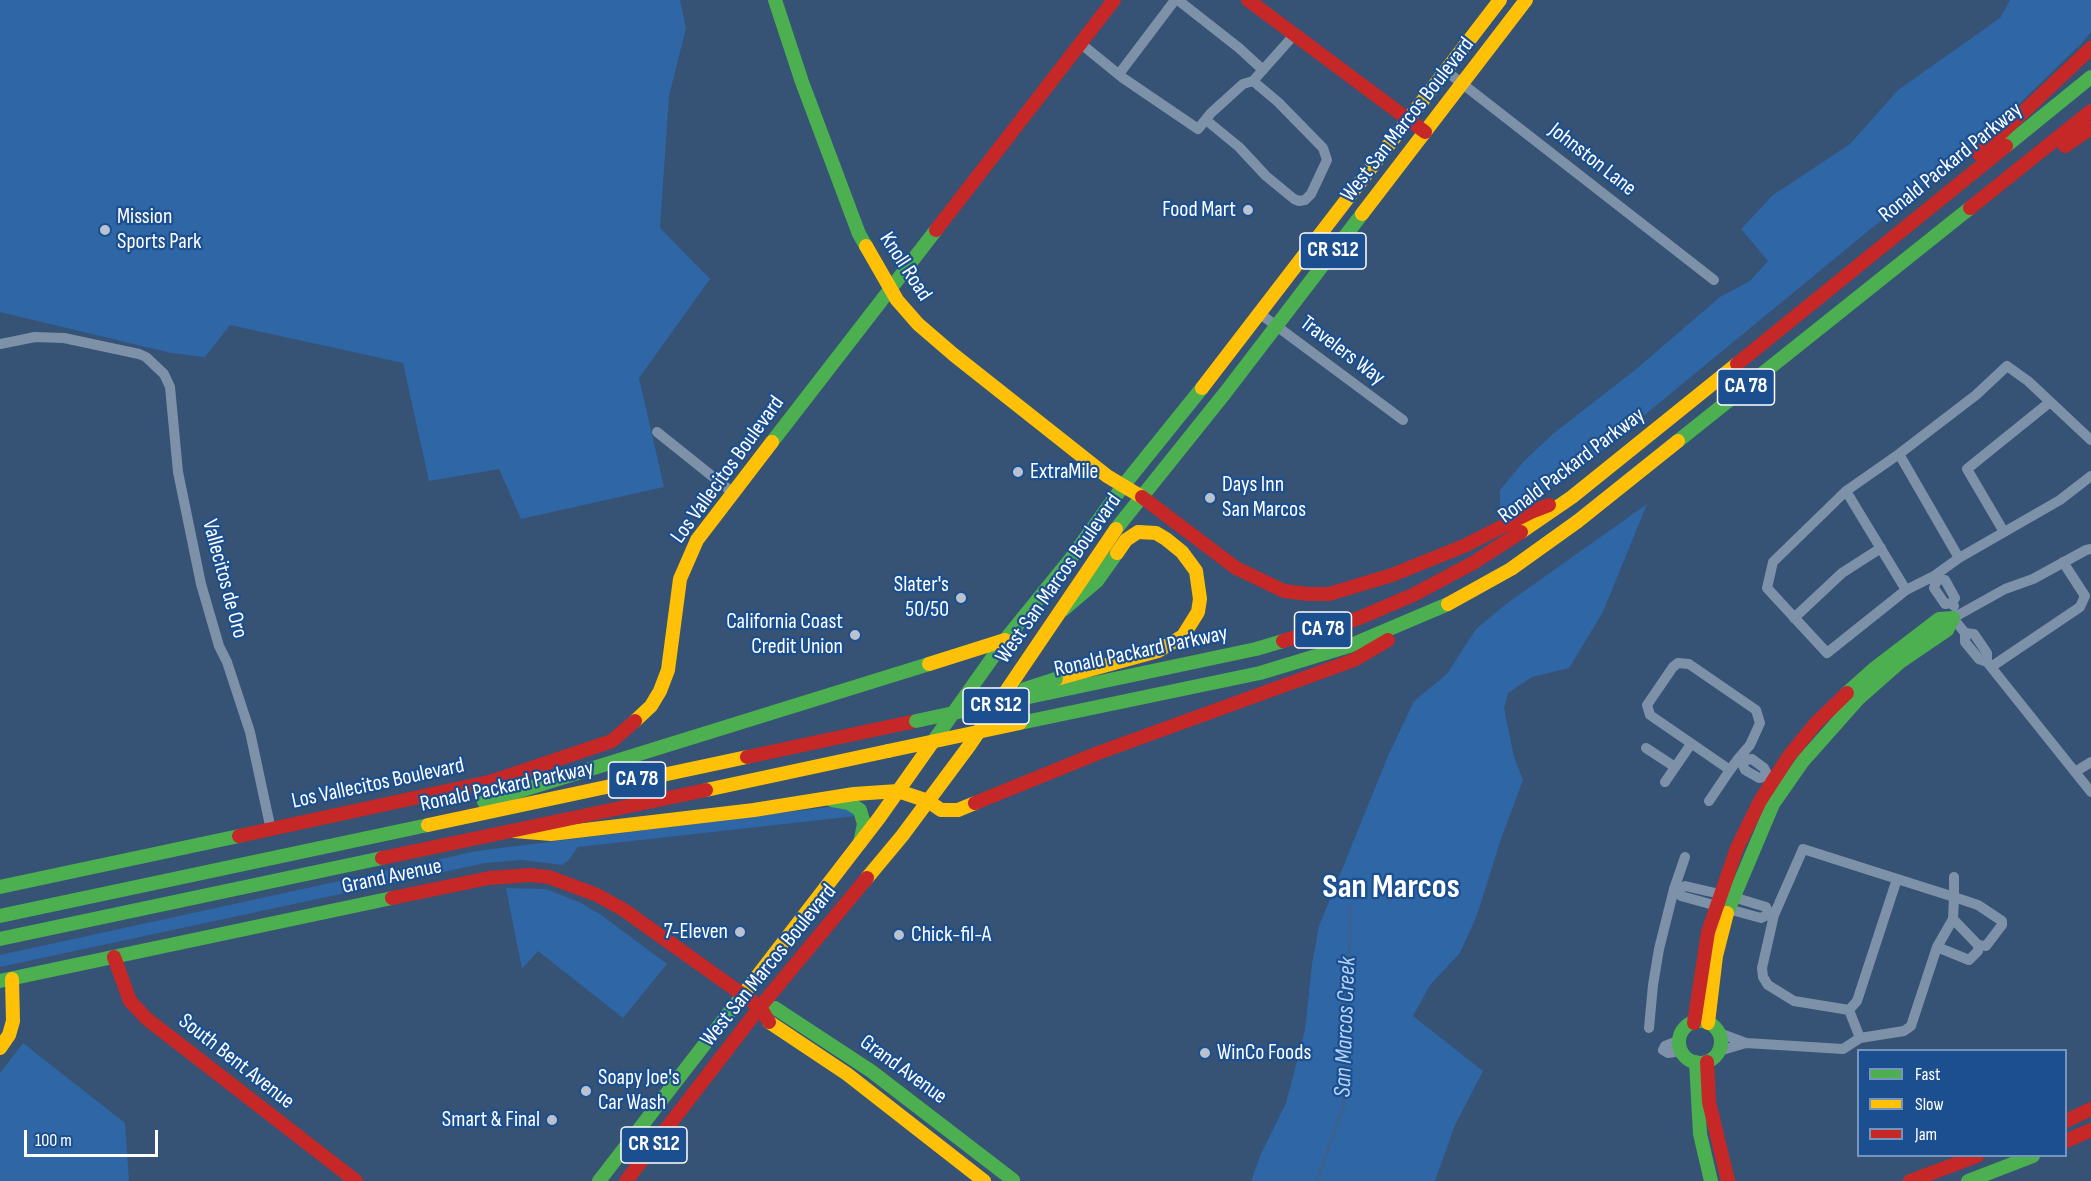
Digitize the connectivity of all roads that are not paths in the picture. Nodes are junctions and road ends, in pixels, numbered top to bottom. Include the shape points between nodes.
1 (776, 0) edge
2 (1114, 0) edge
3 (1176, 0) edge
4 (1248, 0) edge
5 (1500, 0) edge
6 (1526, 0) edge
7 (1294, 35) junction
8 (1080, 43) junction
9 (2091, 48) edge
10 (1263, 70) junction
11 (1446, 71) junction
12 (1119, 74) junction
13 (2091, 77) edge
14 (1253, 81) junction
15 (1463, 84) junction
16 (2091, 111) edge
17 (1206, 120) junction
18 (1408, 120) junction
19 (2091, 128) edge
20 (1425, 132) junction
21 (2028, 163) junction
22 (1893, 237) junction
23 (1714, 280) dead end
24 (891, 290) junction
25 (1259, 313) junction
26 (1276, 326) junction
27 (0, 344) edge
28 (2050, 402) junction
29 (1188, 406) junction
30 (1403, 420) dead end
31 (657, 432) dead end
32 (2091, 440) edge
33 (1180, 449) junction
34 (1899, 454) junction
35 (2091, 476) edge
36 (1123, 486) junction
37 (1846, 491) junction
38 (732, 492) junction
39 (1142, 497) junction
40 (1572, 497) junction
41 (2004, 532) junction
42 (1881, 548) junction
43 (2091, 549) edge
44 (1959, 558) junction
45 (2063, 562) junction
46 (1935, 578) junction
47 (1906, 590) junction
48 (1457, 600) junction
49 (1063, 610) junction
50 (1956, 616) junction
51 (1794, 618) junction
52 (1005, 640) junction
53 (1989, 664) junction
54 (967, 710) junction
55 (1691, 744) junction
56 (1646, 748) dead end
57 (1740, 760) junction
58 (2091, 762) edge
59 (1675, 767) junction
60 (1730, 770) junction
61 (2075, 772) junction
62 (1776, 781) junction
63 (1665, 782) dead end
64 (898, 791) junction
65 (2091, 792) edge
66 (821, 798) junction
67 (928, 801) junction
68 (1709, 801) dead end
69 (271, 830) junction
70 (514, 831) junction
71 (359, 840) junction
72 (860, 843) junction
73 (1685, 857) dead end
74 (1954, 877) dead end
75 (1897, 879) junction
76 (0, 887) edge
77 (1676, 889) junction
78 (1954, 897) junction
79 (1725, 902) junction
80 (1772, 914) junction
81 (0, 915) edge
82 (1953, 919) junction
83 (0, 939) edge
84 (1978, 945) junction
85 (1937, 947) junction
86 (114, 957) junction
87 (6, 980) edge
88 (743, 994) junction
89 (760, 1007) junction
90 (1849, 1010) junction
91 (1694, 1023) junction
92 (1708, 1023) junction
93 (1649, 1028) dead end
94 (1719, 1033) junction
95 (1860, 1038) junction
96 (1746, 1043) junction
97 (1681, 1046) junction
98 (0, 1048) edge
99 (1658, 1051) dead end
100 (1719, 1051) junction
101 (1701, 1062) junction
102 (2091, 1109) edge
103 (2067, 1121) edge
104 (2091, 1130) edge
105 (2067, 1141) edge
106 (1972, 1157) edge
107 (2028, 1157) edge
108 (1013, 1180) edge
109 (356, 1181) edge
110 (599, 1181) edge
111 (626, 1181) edge
112 (984, 1181) edge
113 (1711, 1181) edge
114 (1728, 1181) edge
115 (1910, 1181) edge
116 (1968, 1181) edge

1 - 24 main road, Knoll Road via 858,234
2 - 8 main road, Los Vallecitos Boulevard
3 - 10 street
3 - 12 street
4 - 7 main road
5 - 11 main road, West San Marcos Boulevard / CR S12
6 - 15 main road, West San Marcos Boulevard / CR S12
7 - 10 street
7 - 18 main road
8 - 12 street
8 - 24 main road, Los Vallecitos Boulevard
9 - 22 main road
10 - 14 street
11 - 15 street, Johnston Lane
11 - 18 main road, West San Marcos Boulevard / CR S12
12 - 17 street via 1198,129
13 - 22 main road, Ronald Packard Parkway / CA 78
14 - 17 street via 1243,84
14 - 17 street via 1323,148 1327,160 1305,200 1294,199
15 - 20 main road, West San Marcos Boulevard / CR S12
15 - 23 street, Johnston Lane
16 - 21 main road, Ronald Packard Parkway / CA 78
18 - 20 main road
18 - 25 main road, West San Marcos Boulevard / CR S12
19 - 21 main road via 2065,146
20 - 26 main road, West San Marcos Boulevard / CR S12
21 - 48 main road, Ronald Packard Parkway / CA 78 via 1578,521
22 - 40 main road, Ronald Packard Parkway / CA 78
24 - 36 main road, Knoll Road via 918,324 954,355
24 - 38 main road, Los Vallecitos Boulevard
25 - 26 street, Travelers Way
25 - 29 main road, West San Marcos Boulevard / CR S12
26 - 30 street, Travelers Way
26 - 33 main road, West San Marcos Boulevard / CR S12
27 - 69 street, Vallecitos de Oro via 34,337 64,338 146,357 164,374 170,387 178,472 201,584 250,732
28 - 32 street
28 - 34 street via 2007,366
28 - 41 street via 1967,469
29 - 33 main road via 1176,441
29 - 36 main road, West San Marcos Boulevard / CR S12
31 - 38 street
33 - 39 main road, West San Marcos Boulevard / CR S12
34 - 37 street
34 - 44 street
35 - 41 street via 2060,500
36 - 39 main road, Knoll Road
36 - 52 main road, West San Marcos Boulevard / CR S12
37 - 42 street
37 - 51 street via 1773,562 1767,588
38 - 69 main road, Los Vallecitos Boulevard via 697,540 680,579 668,670 660,691 640,718 612,741 493,781
39 - 40 main road, Knoll Road via 1236,568 1284,591 1329,594 1392,575
39 - 49 main road, West San Marcos Boulevard / CR S12
40 - 54 main road, Ronald Packard Parkway / CA 78, bridge via 1473,563 1359,618 1256,649
41 - 44 street
42 - 47 street
42 - 51 street via 1842,573
43 - 45 street
44 - 46 street
45 - 50 street
45 - 53 street via 2085,596 2080,607
46 - 47 street
46 - 50 street via 1945,580 1955,598 1952,603
47 - 51 street via 1827,653
48 - 67 main road via 1354,660 1098,753 958,810 941,810
48 - 70 main road, Ronald Packard Parkway / CA 78, bridge via 1349,646 1260,673
49 - 54 main road, bridge via 1097,581 1126,540 1138,532 1156,533 1166,539 1196,571 1198,612 1183,636 1158,651 1056,679
49 - 67 main road, West San Marcos Boulevard / CR S12
50 - 53 street via 1965,633 1974,634 1988,653
50 - 62 main road via 1939,619 1846,694 1789,756
52 - 64 main road, West San Marcos Boulevard / CR S12
52 - 71 main road
53 - 61 street
54 - 71 main road, Ronald Packard Parkway / CA 78, bridge
55 - 57 street via 1647,710 1678,663 1689,664 1756,710 1760,723
55 - 59 street
55 - 60 street
56 - 59 street
57 - 60 street
57 - 62 street via 1745,770 1758,778
58 - 61 street
59 - 63 street
60 - 68 street
61 - 65 street
62 - 79 main road via 1760,801 1737,848
64 - 66 main road
64 - 67 main road
64 - 72 main road, West San Marcos Boulevard / CR S12
66 - 70 main road via 754,810 551,834
66 - 72 main road via 849,803 860,810 864,824
67 - 89 main road, West San Marcos Boulevard / CR S12
69 - 76 main road, Los Vallecitos Boulevard
70 - 83 main road, Ronald Packard Parkway / CA 78
71 - 81 main road, Ronald Packard Parkway / CA 78
72 - 88 main road, West San Marcos Boulevard / CR S12
73 - 77 street
74 - 78 street
75 - 78 street
75 - 80 street via 1803,849
75 - 90 street via 1857,1002
77 - 79 street via 1685,886
77 - 93 street via 1659,949
78 - 82 street
78 - 84 street via 1978,905 2002,921 1986,945
79 - 80 street via 1761,918
79 - 91 main road via 1708,932
79 - 92 main road
80 - 90 street via 1762,968 1768,985 1794,1001
82 - 84 street
82 - 85 street
84 - 85 street via 1978,951 1969,960
85 - 95 street via 1911,1026 1904,1031
86 - 87 main road, Grand Avenue
86 - 88 main road, Grand Avenue via 489,878 530,875 549,877 624,910
86 - 109 main road, South Bent Avenue via 130,1001 147,1019
87 - 98 main road via 13,1021
88 - 89 main road, Grand Avenue
88 - 110 main road, West San Marcos Boulevard / CR S12
89 - 108 main road, Grand Avenue via 775,1008 871,1071
89 - 111 main road, West San Marcos Boulevard / CR S12
89 - 112 main road, Grand Avenue via 766,1020 847,1074
90 - 95 street
91 - 92 main road
91 - 97 main road via 1684,1029
92 - 94 main road
94 - 96 street
94 - 100 main road
95 - 96 street via 1843,1049
96 - 100 street
97 - 99 street via 1665,1046
97 - 101 main road via 1690,1060
100 - 101 main road
101 - 113 main road via 1700,1134
101 - 114 main road
102 - 103 main road
104 - 105 main road
106 - 115 main road
107 - 116 main road

